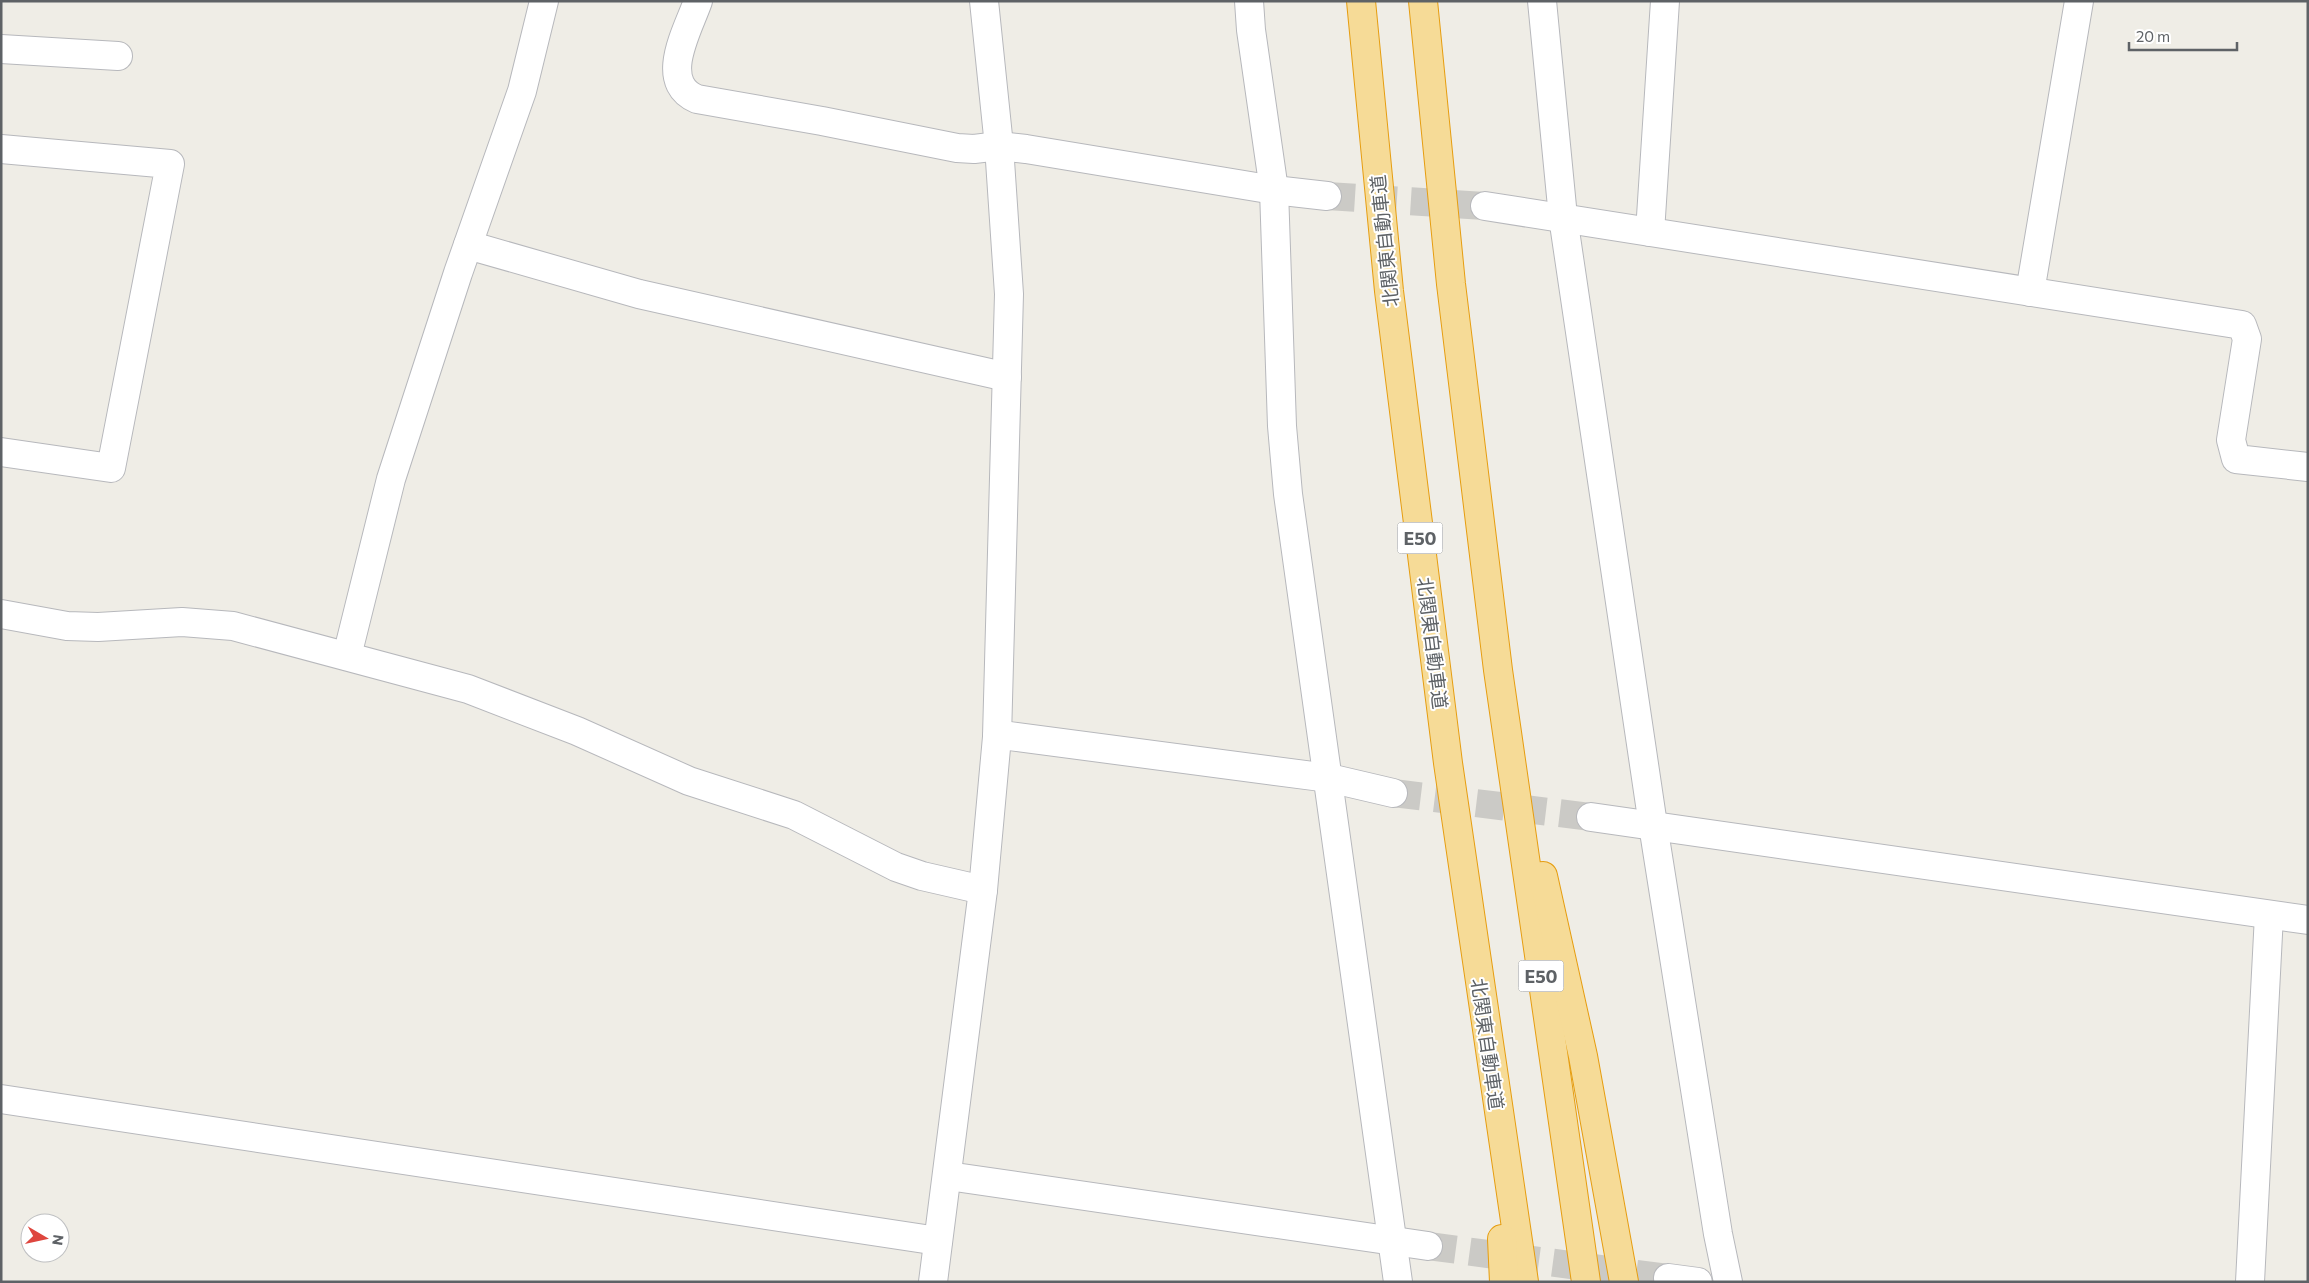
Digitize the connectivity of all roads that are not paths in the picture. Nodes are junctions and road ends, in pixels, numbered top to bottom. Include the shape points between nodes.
1 (544, 1) edge
2 (698, 1) edge
3 (984, 1) edge
4 (1249, 1) edge
5 (1361, 1) edge
6 (1423, 1) edge
7 (1542, 1) edge
8 (1665, 1) edge
9 (2079, 1) edge
10 (1, 49) edge
11 (118, 56) dead end
12 (999, 146) junction
13 (1, 149) edge
14 (1274, 190) junction
15 (1327, 196) tunnel mouth
16 (1485, 206) tunnel mouth
17 (1563, 217) junction
18 (1650, 232) junction
19 (468, 245) junction
20 (2030, 292) junction
21 (1007, 377) junction
22 (1, 452) edge
23 (2308, 467) edge
24 (1, 614) edge
25 (347, 656) junction
26 (1498, 670) junction
27 (997, 736) junction
28 (1329, 778) junction
29 (1393, 793) tunnel mouth
30 (1591, 817) tunnel mouth
31 (1653, 825) junction
32 (984, 890) junction
33 (2269, 914) junction
34 (2308, 920) edge
35 (1492, 1073) junction
36 (1, 1100) edge
37 (948, 1176) junction
38 (1391, 1240) junction
39 (938, 1241) junction
40 (1428, 1246) tunnel mouth
41 (1668, 1278) dead end
42 (932, 1282) edge
43 (1398, 1282) edge
44 (1504, 1282) edge
45 (1524, 1282) edge
46 (1586, 1282) edge
47 (1624, 1282) edge
48 (1698, 1282) edge
49 (1728, 1282) edge
50 (2250, 1282) edge

1 - 19 street via 522,91
2 - 12 street via 677,63 680,87 688,95 957,148
3 - 12 street
4 - 14 street
5 - 35 highway, 北関東自動車道 / E50 via 1389,291 1448,764
6 - 26 highway, E50 via 1451,284
7 - 17 street
8 - 18 street
9 - 20 street
10 - 11 street
12 - 14 street
12 - 21 street via 1009,294
13 - 22 street via 170,164 111,468
14 - 15 street
14 - 28 street via 1282,426
16 - 17 street
17 - 18 street
17 - 31 street
18 - 20 street
19 - 21 street via 639,294
19 - 25 street via 391,480
20 - 23 street via 2242,325 2248,339 2232,440 2236,459
21 - 27 street
24 - 25 street via 67,626 211,623
25 - 32 street via 508,704 689,781 794,815 896,866 922,876
26 - 46 highway, E50
26 - 47 highway via 1583,1056
27 - 28 street
27 - 32 street
28 - 29 street
28 - 38 street
30 - 31 street
31 - 33 street
31 - 49 street
32 - 37 street
33 - 34 street
33 - 50 street
35 - 44 highway
35 - 45 highway, 北関東自動車道 / E50
36 - 39 street
37 - 38 street
37 - 39 street
38 - 40 street
38 - 43 street
39 - 42 street
41 - 48 street

